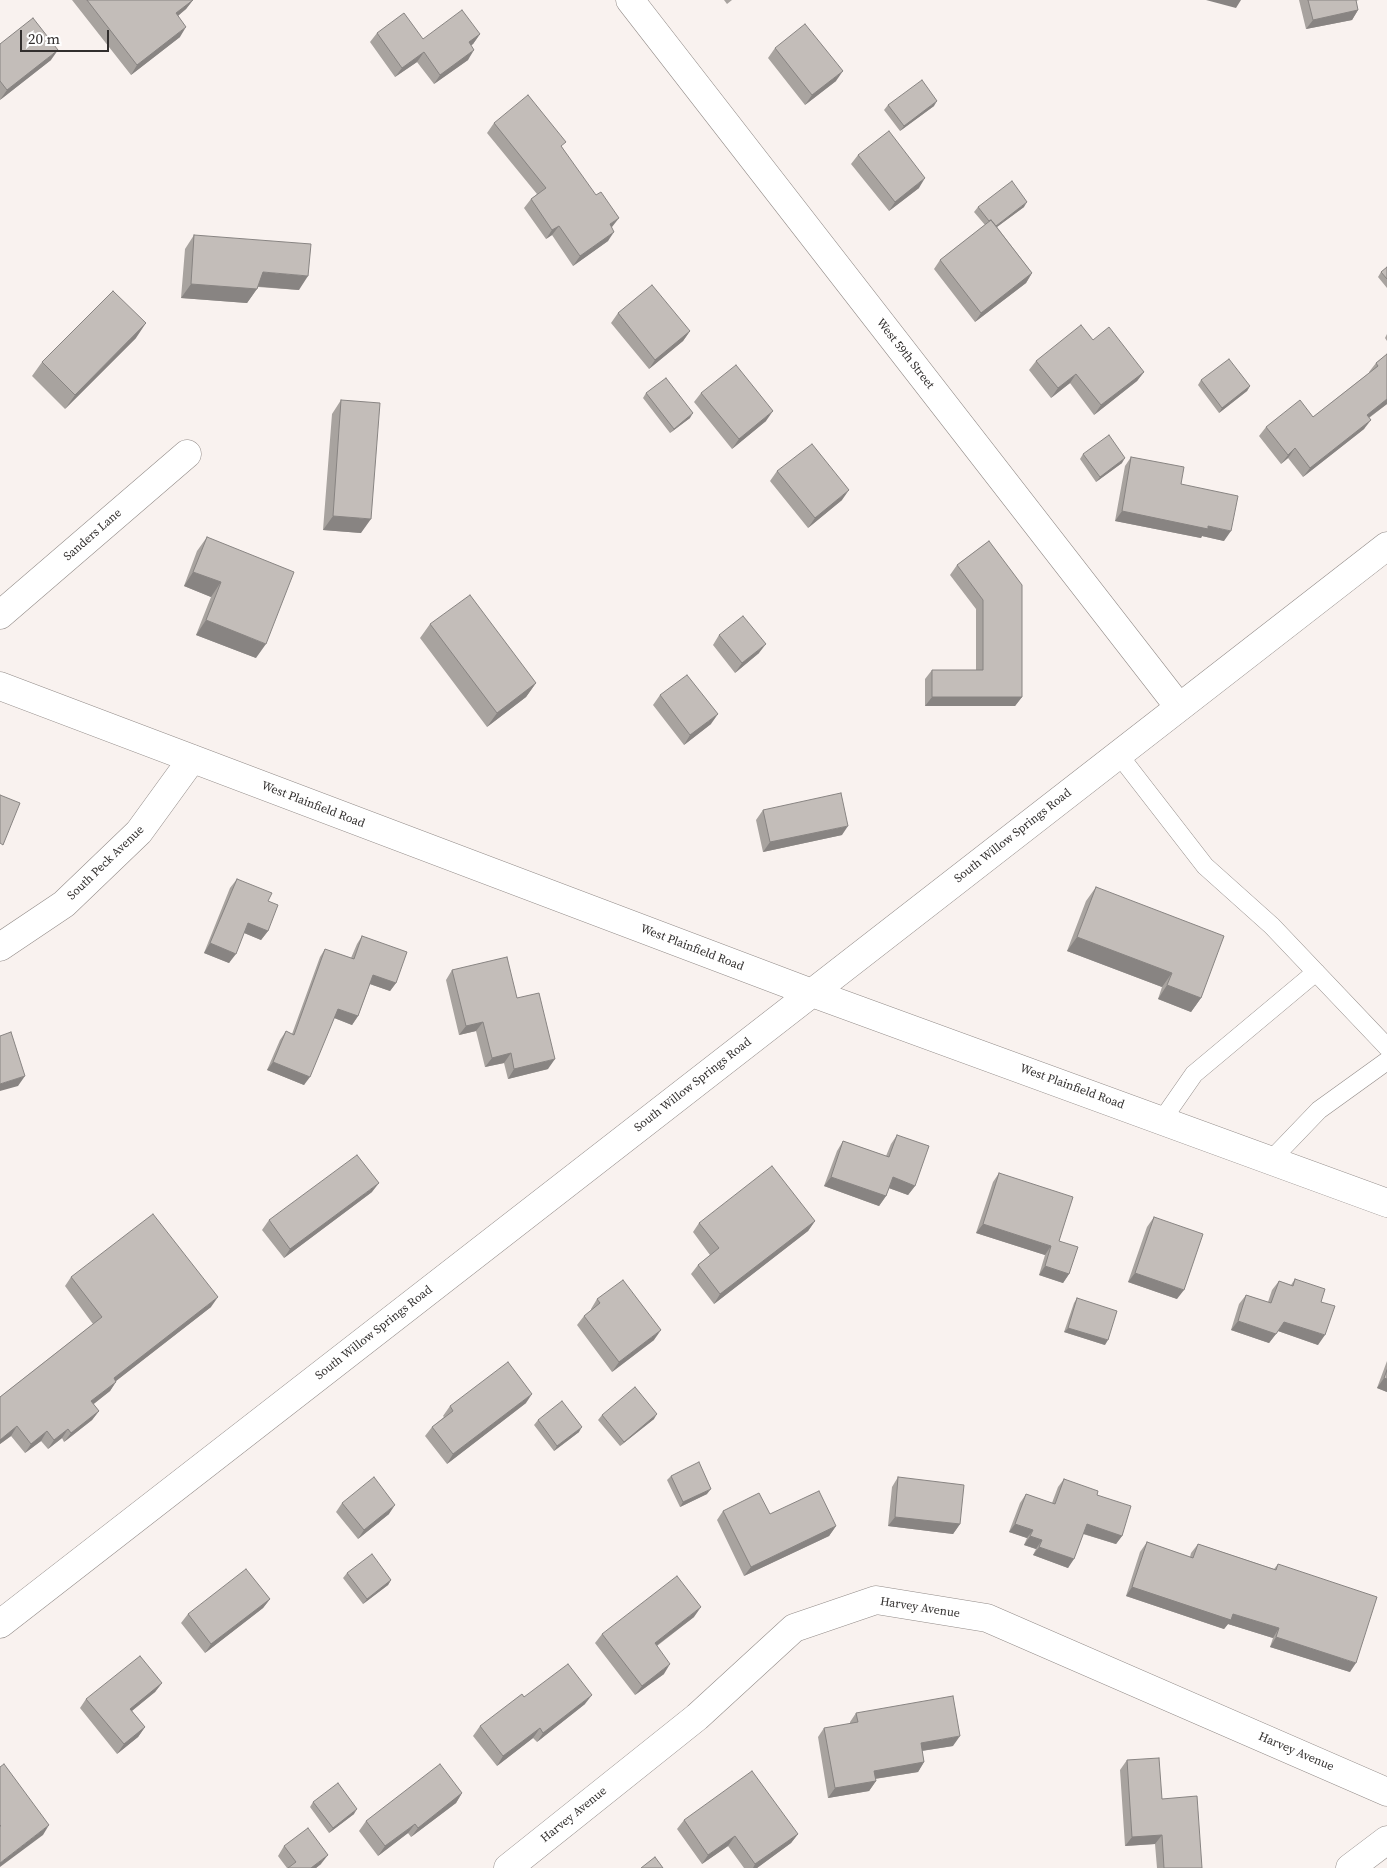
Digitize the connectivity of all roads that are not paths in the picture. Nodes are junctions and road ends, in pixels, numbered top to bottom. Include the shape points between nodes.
1 (630, 0) edge
2 (187, 454) dead end
3 (1387, 546) edge
4 (0, 615) edge
5 (0, 686) edge
6 (1179, 707) junction
7 (1118, 755) junction
8 (192, 759) junction
9 (0, 947) edge
10 (1316, 972) junction
11 (812, 993) junction
12 (1387, 1047) edge
13 (1387, 1061) edge
14 (1162, 1120) junction
15 (1271, 1160) junction
16 (1387, 1204) edge
17 (0, 1624) edge
18 (1387, 1792) edge
19 (1387, 1840) edge
20 (508, 1868) edge
21 (1350, 1868) edge

1 - 6 street, West 59th Street
2 - 4 street, Sanders Lane
3 - 6 street, South Willow Springs Road
5 - 8 street, West Plainfield Road
6 - 7 street, South Willow Springs Road
7 - 10 lane via 1205,866 1272,926
7 - 11 street, South Willow Springs Road
8 - 9 street, South Peck Avenue via 139,832 64,904
8 - 11 street, West Plainfield Road
10 - 12 lane
10 - 14 lane via 1194,1074
11 - 14 street, West Plainfield Road
11 - 17 street, South Willow Springs Road
13 - 15 lane via 1319,1110
14 - 15 street, West Plainfield Road
15 - 16 street, West Plainfield Road
18 - 20 street, Harvey Avenue via 986,1618 876,1600 794,1628 697,1717
19 - 21 street

